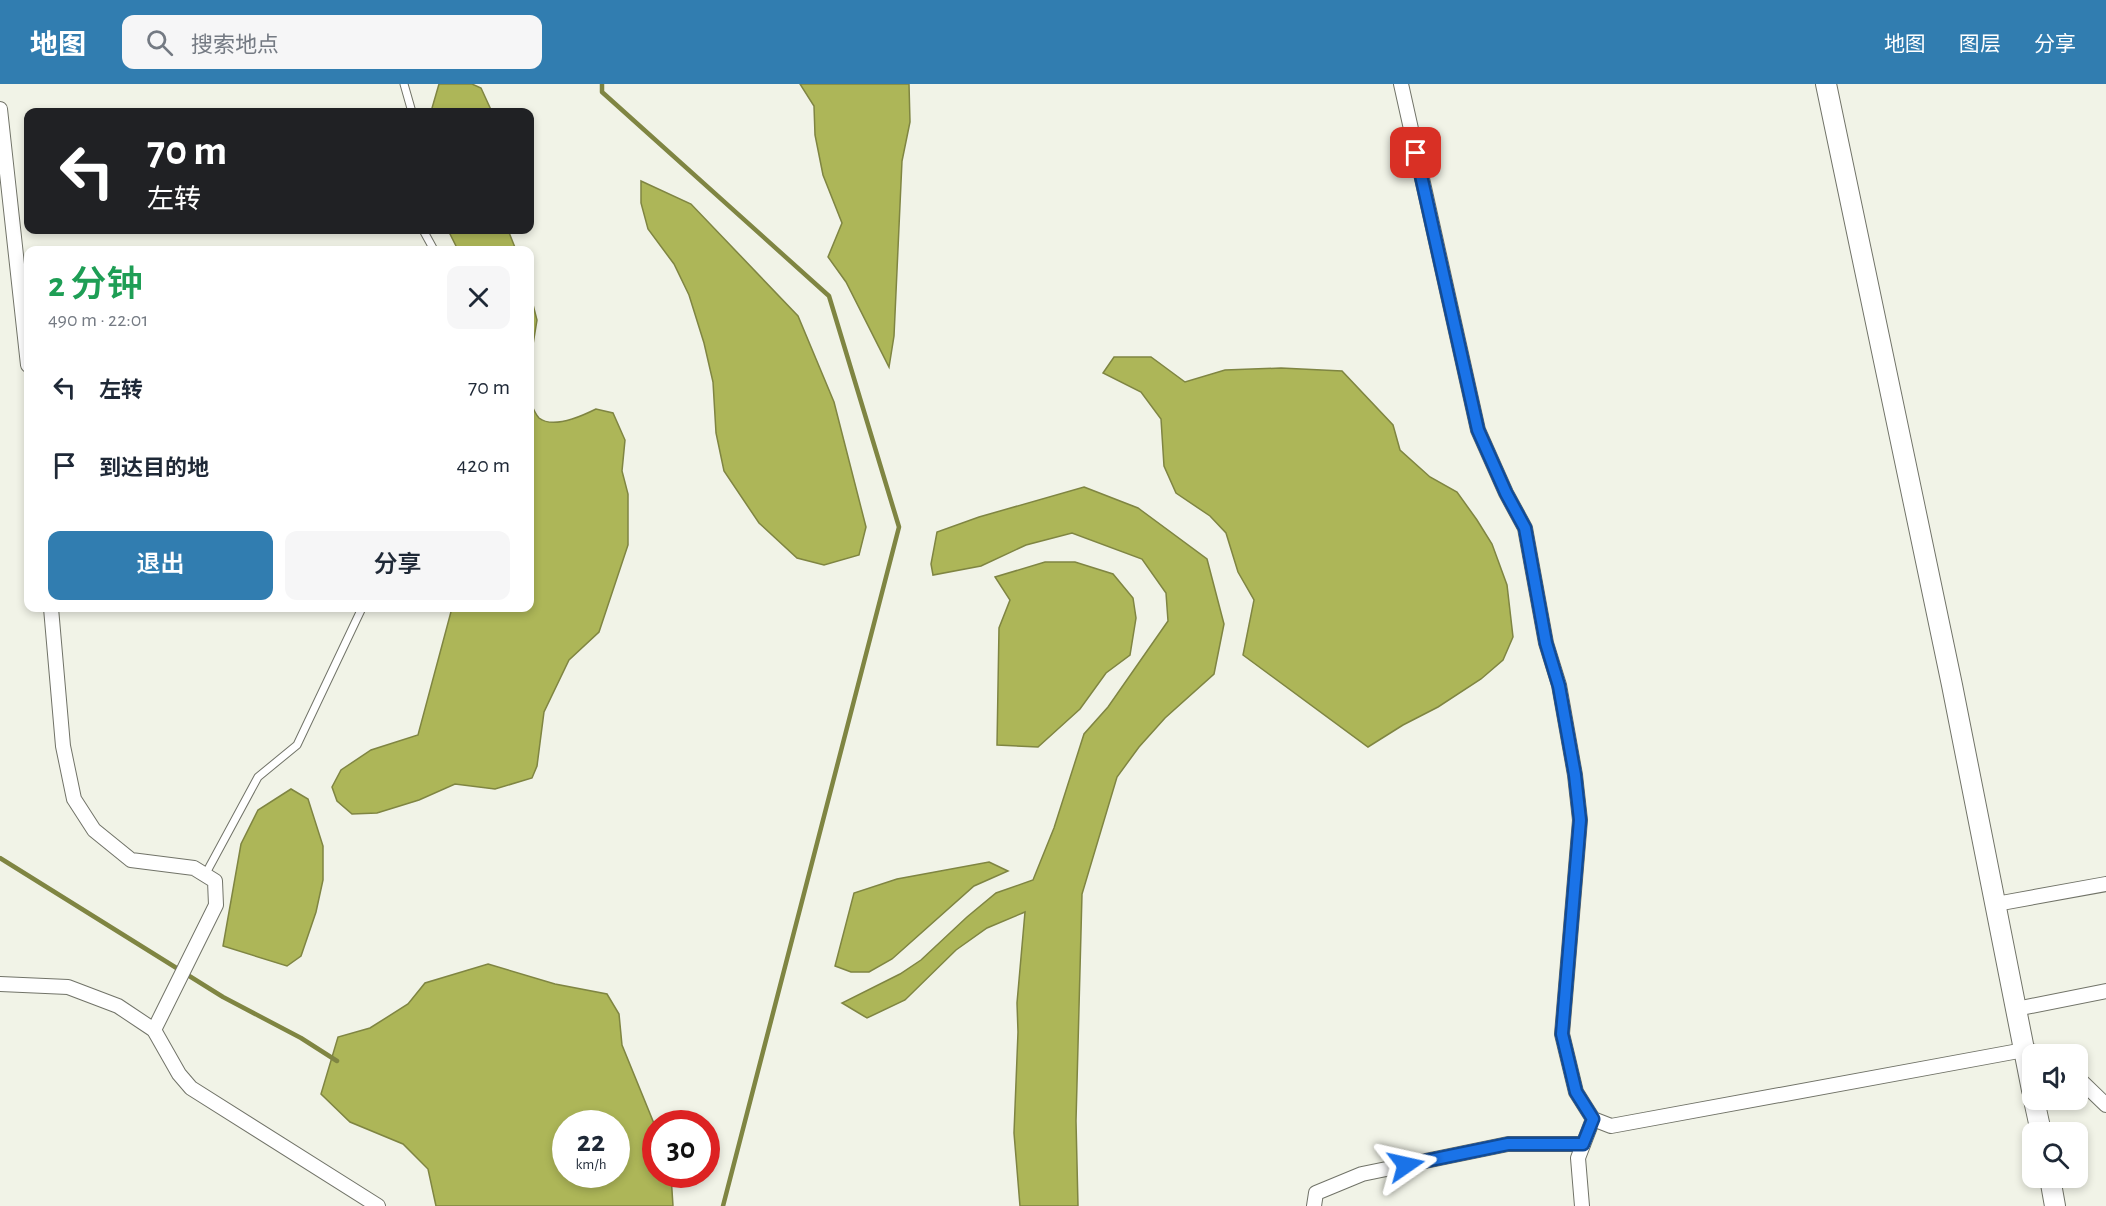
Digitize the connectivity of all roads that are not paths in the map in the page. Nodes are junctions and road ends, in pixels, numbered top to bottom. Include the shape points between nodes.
1 (1401, 84) edge
2 (1826, 84) edge
3 (405, 85) edge
4 (411, 108) edge
5 (0, 109) edge
6 (24, 328) edge
7 (51, 612) edge
8 (360, 612) edge
9 (206, 875) junction
10 (2106, 884) edge
11 (1996, 904) junction
12 (0, 984) edge
13 (2106, 991) edge
14 (2016, 1009) junction
15 (154, 1030) junction
16 (2023, 1044) edge
17 (2022, 1050) edge
18 (2088, 1088) edge
19 (2106, 1105) edge
20 (1593, 1119) junction
21 (1583, 1144) junction
22 (2052, 1188) edge
23 (378, 1206) edge
24 (1314, 1206) edge
25 (1582, 1206) edge
26 (2055, 1206) edge

1 - 20 street via 1478,430 1525,528 1546,643 1559,686 1580,820 1562,1034 1576,1092
2 - 11 street
3 - 4 lane
5 - 6 street
7 - 9 street via 63,746 74,799 94,830 131,860 194,868
8 - 9 lane via 297,745 258,777
9 - 15 street via 214,881 216,905
10 - 11 street
11 - 14 street
12 - 15 street via 69,987 118,1006
13 - 14 street
14 - 16 street
15 - 23 street via 191,1088
17 - 20 street via 1611,1126
18 - 19 street
20 - 21 street
21 - 24 street via 1508,1144 1362,1174 1316,1193
21 - 25 street via 1578,1158
22 - 26 street

